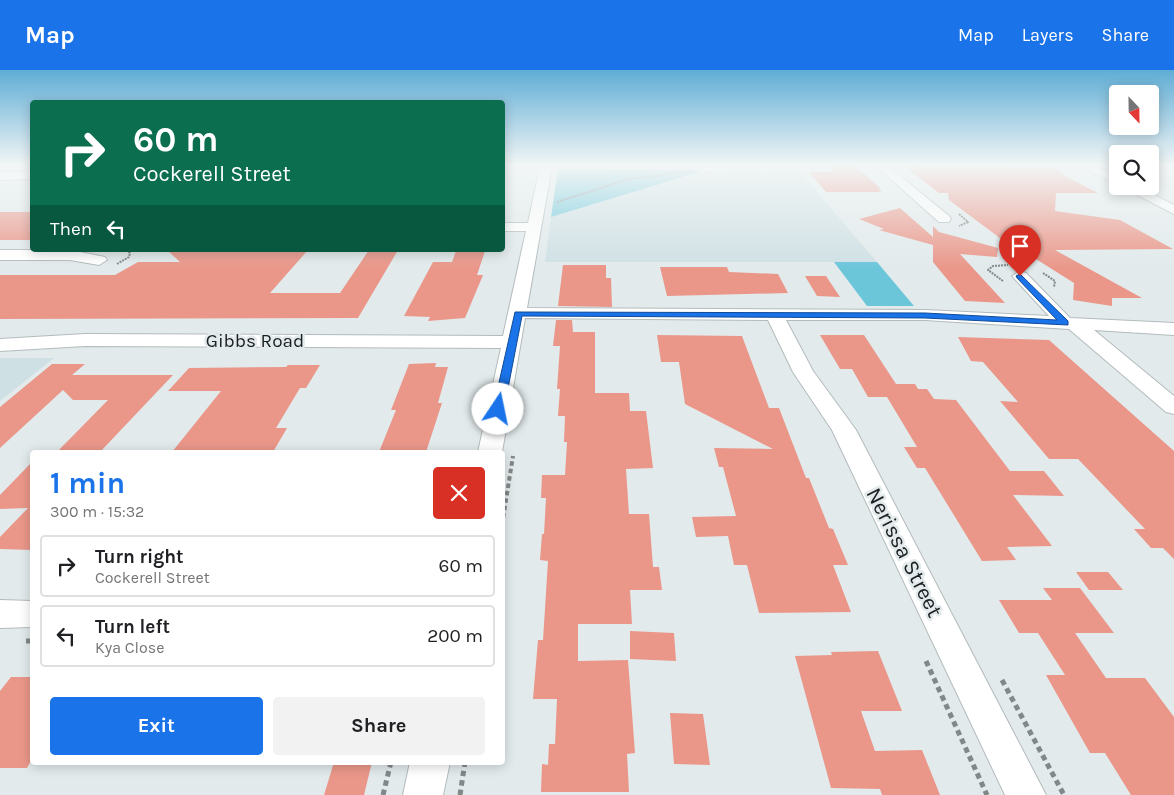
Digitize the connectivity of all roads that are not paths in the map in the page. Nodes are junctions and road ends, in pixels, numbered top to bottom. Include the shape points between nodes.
1 (539, 200) edge
2 (921, 200) edge
3 (1154, 200) edge
4 (1174, 210) edge
5 (944, 219) dead end
6 (505, 227) edge
7 (534, 227) junction
8 (0, 254) edge
9 (99, 260) dead end
10 (1020, 276) dead end
11 (518, 314) junction
12 (774, 314) junction
13 (1070, 323) junction
14 (1174, 329) edge
15 (511, 342) junction
16 (0, 345) edge
17 (1174, 408) edge
18 (490, 450) edge
19 (0, 614) edge
20 (30, 614) edge
21 (429, 765) edge
22 (423, 795) edge
23 (1026, 795) edge

1 - 7 street
2 - 5 street
3 - 4 street
6 - 7 street
7 - 11 street
8 - 9 street via 70,255
10 - 13 street
11 - 12 street
11 - 15 street
12 - 13 street via 925,315
12 - 23 street, Nerissa Street via 803,372 844,430
13 - 14 street
13 - 17 street
15 - 16 street, Gibbs Road via 110,340
15 - 18 street
19 - 20 street
21 - 22 street

